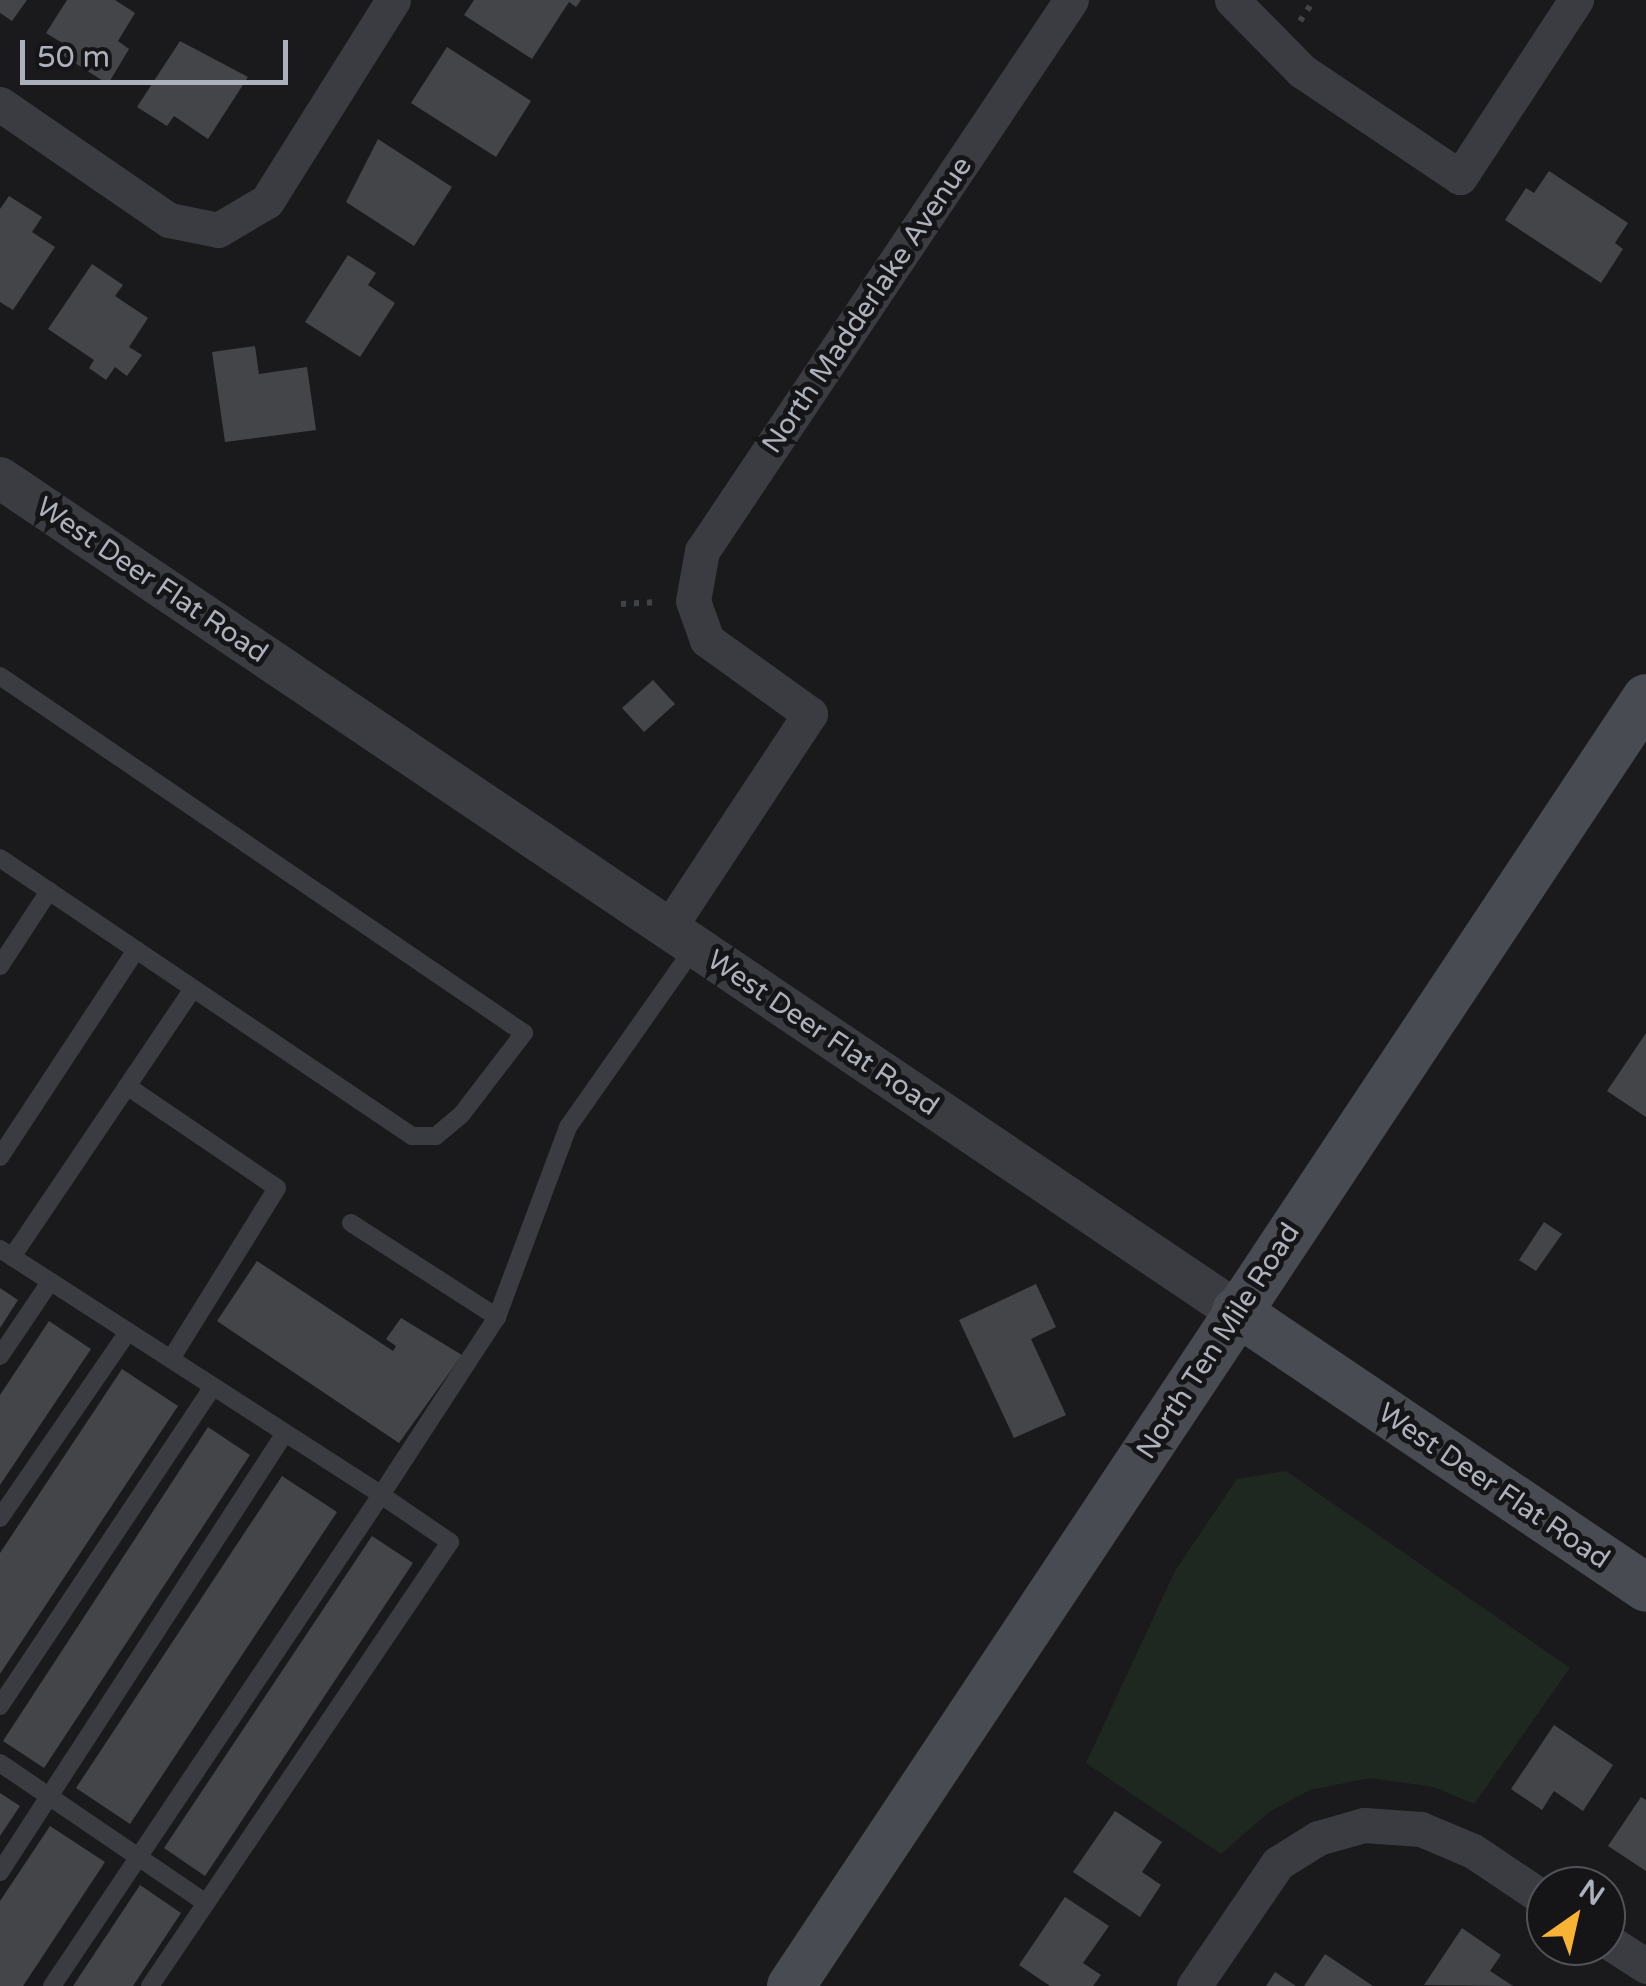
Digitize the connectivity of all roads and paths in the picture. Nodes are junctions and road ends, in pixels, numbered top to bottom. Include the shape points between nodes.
1 (393, 0) edge
2 (1070, 0) edge
3 (1232, 0) edge
4 (1314, 0) edge
5 (1576, 0) edge
6 (1300, 21) dead end
7 (0, 104) edge
8 (0, 478) edge
9 (658, 602) dead end
10 (621, 604) dead end
11 (0, 676) edge
12 (1646, 698) edge
13 (0, 858) edge
14 (50, 892) junction
15 (682, 938) junction
16 (136, 950) junction
17 (0, 966) edge
18 (194, 988) junction
19 (127, 1086) junction
20 (0, 1158) edge
21 (351, 1223) dead end
22 (6, 1253) edge
23 (50, 1282) junction
24 (1236, 1311) junction
25 (497, 1318) junction
26 (128, 1332) junction
27 (0, 1356) edge
28 (171, 1359) junction
29 (212, 1386) junction
30 (285, 1433) junction
31 (381, 1495) junction
32 (0, 1518) edge
33 (1646, 1588) edge
34 (0, 1706) edge
35 (0, 1763) edge
36 (51, 1798) junction
37 (138, 1856) junction
38 (0, 1872) edge
39 (1526, 1887) edge
40 (206, 1903) junction
41 (52, 1986) edge
42 (150, 1986) edge
43 (791, 1986) edge
44 (1194, 1986) edge

1 - 7 street via 266,201 218,230 169,220
2 - 15 street, North Madderlake Avenue via 702,552 694,578 697,619 724,656 810,714
3 - 5 street via 1302,70 1460,178
4 - 6 path
8 - 15 street, West Deer Flat Road
9 - 10 path
11 - 18 lane via 524,1032 461,1115 436,1136 412,1136
12 - 24 main road, North Ten Mile Road
13 - 14 lane
14 - 16 lane
14 - 17 lane
15 - 24 street, West Deer Flat Road
15 - 25 lane via 568,1126
16 - 18 lane
16 - 20 lane
18 - 19 lane
19 - 22 lane
19 - 28 lane via 277,1188
21 - 25 lane
22 - 23 lane
23 - 26 lane
23 - 27 lane
24 - 33 main road, West Deer Flat Road
24 - 43 main road, North Ten Mile Road
25 - 31 lane
26 - 28 lane
26 - 32 lane
28 - 29 lane
29 - 30 lane
29 - 34 lane
30 - 31 lane
30 - 36 lane
31 - 37 lane
31 - 40 lane via 450,1542
35 - 36 lane
36 - 37 lane
36 - 38 lane
37 - 40 lane
37 - 41 lane
39 - 44 street via 1473,1851 1421,1829 1364,1825 1318,1838 1278,1863
40 - 42 lane

